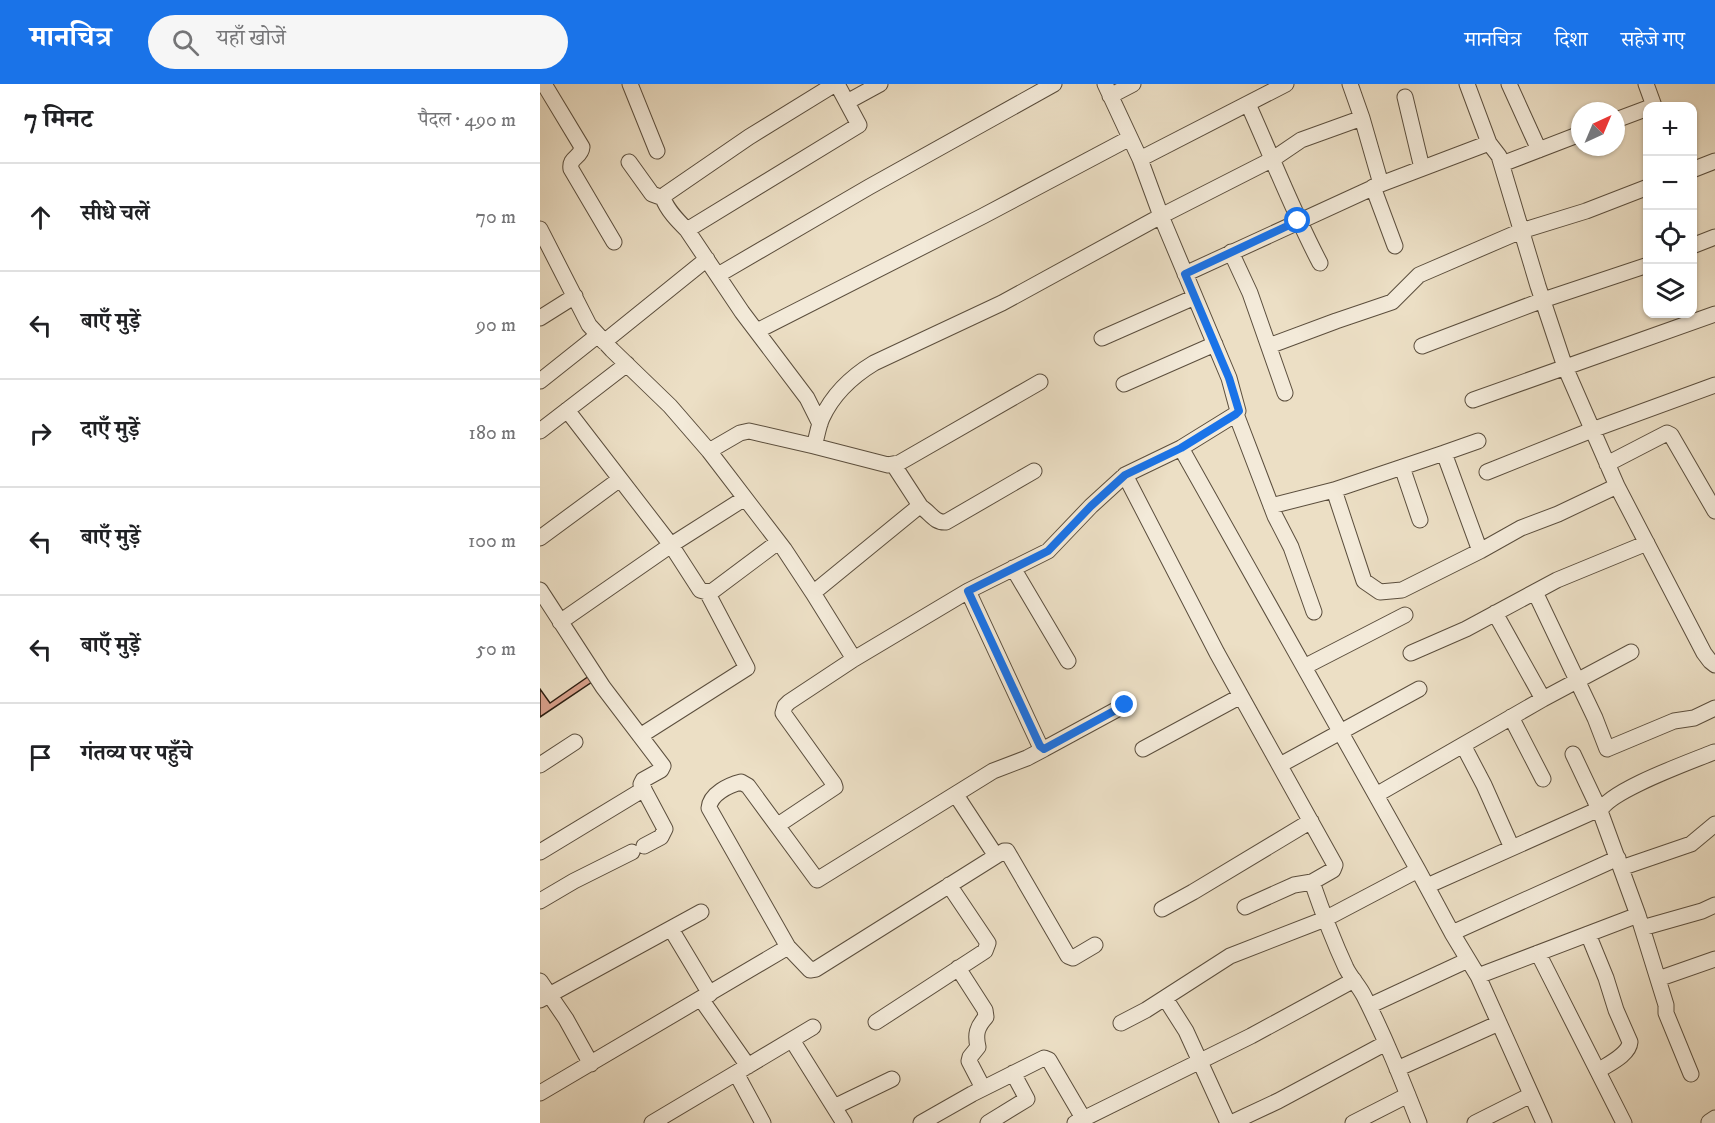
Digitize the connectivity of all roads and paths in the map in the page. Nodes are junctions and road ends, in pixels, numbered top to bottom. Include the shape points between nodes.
1 (544, 84) edge
2 (630, 84) edge
3 (836, 84) edge
4 (880, 84) edge
5 (1054, 84) edge
6 (1133, 84) edge
7 (1286, 84) edge
8 (1350, 84) edge
9 (1467, 84) edge
10 (1509, 84) edge
11 (1646, 84) edge
12 (1108, 90) edge
13 (1405, 97) dead end
14 (847, 102) junction
15 (1652, 102) edge
16 (1248, 104) junction
17 (1643, 110) edge
18 (1625, 117) edge
19 (1362, 118) junction
20 (1130, 138) junction
21 (1571, 138) edge
22 (1489, 144) junction
23 (1539, 150) junction
24 (657, 151) dead end
25 (1140, 159) junction
26 (1273, 159) junction
27 (1715, 161) edge
28 (629, 162) dead end
29 (1502, 164) junction
30 (1422, 168) junction
31 (1697, 168) edge
32 (1377, 186) junction
33 (1643, 189) edge
34 (663, 198) junction
35 (1161, 216) junction
36 (1298, 221) junction
37 (540, 230) edge
38 (687, 230) junction
39 (1521, 231) junction
40 (1715, 237) edge
41 (614, 242) dead end
42 (1697, 244) edge
43 (1395, 246) dead end
44 (1231, 252) junction
45 (707, 259) junction
46 (1320, 263) dead end
47 (1643, 266) edge
48 (1185, 274) junction
49 (718, 275) junction
50 (575, 296) junction
51 (1195, 297) junction
52 (1543, 300) junction
53 (1715, 314) edge
54 (540, 318) edge
55 (756, 331) junction
56 (601, 338) junction
57 (1102, 338) dead end
58 (1215, 344) junction
59 (1269, 346) junction
60 (1422, 346) dead end
61 (627, 364) junction
62 (1565, 367) junction
63 (540, 381) edge
64 (1040, 382) dead end
65 (1124, 384) dead end
66 (1715, 385) edge
67 (1285, 393) dead end
68 (1473, 400) dead end
69 (567, 410) junction
70 (1236, 414) junction
71 (820, 424) junction
72 (1592, 430) junction
73 (540, 431) edge
74 (1478, 441) dead end
75 (814, 446) junction
76 (1181, 448) junction
77 (709, 451) junction
78 (1444, 453) junction
79 (893, 464) junction
80 (1607, 464) junction
81 (1402, 467) junction
82 (1034, 471) dead end
83 (1487, 472) dead end
84 (1125, 475) junction
85 (620, 479) junction
86 (1617, 486) junction
87 (1334, 490) junction
88 (745, 498) junction
89 (1271, 506) junction
90 (921, 507) junction
91 (1715, 511) edge
92 (1420, 520) dead end
93 (540, 538) edge
94 (778, 542) junction
95 (1647, 543) junction
96 (671, 545) junction
97 (1480, 551) junction
98 (1013, 568) junction
99 (968, 591) junction
100 (540, 592) edge
101 (707, 592) junction
102 (1535, 592) junction
103 (813, 593) junction
104 (1314, 612) dead end
105 (1495, 613) junction
106 (1405, 615) dead end
107 (560, 622) junction
108 (1631, 652) dead end
109 (1411, 653) dead end
110 (854, 659) junction
111 (1068, 661) dead end
112 (1715, 665) edge
113 (1304, 667) junction
114 (1577, 681) junction
115 (1419, 689) dead end
116 (1241, 696) junction
117 (1543, 699) junction
118 (1125, 705) dead end
119 (1715, 708) edge
120 (1511, 717) junction
121 (1340, 731) junction
122 (640, 736) junction
123 (575, 742) dead end
124 (1463, 745) junction
125 (1044, 749) junction
126 (1143, 749) dead end
127 (1714, 752) edge
128 (1573, 754) dead end
129 (540, 765) edge
130 (1280, 765) junction
131 (1543, 779) dead end
132 (644, 789) junction
133 (956, 795) junction
134 (1376, 795) junction
135 (1598, 810) junction
136 (1311, 821) junction
137 (1715, 824) edge
138 (778, 825) junction
139 (1512, 848) junction
140 (540, 852) edge
141 (996, 856) junction
142 (1620, 863) junction
143 (1418, 870) junction
144 (1312, 882) junction
145 (949, 885) junction
146 (1427, 886) junction
147 (540, 901) edge
148 (1715, 905) edge
149 (1245, 907) dead end
150 (1162, 909) dead end
151 (701, 912) dead end
152 (1325, 919) junction
153 (1640, 921) junction
154 (670, 928) junction
155 (1452, 933) junction
156 (1588, 934) junction
157 (1095, 945) dead end
158 (788, 947) junction
159 (1539, 953) junction
160 (1715, 959) edge
161 (1468, 960) junction
162 (958, 968) junction
163 (1478, 976) junction
164 (1658, 979) junction
165 (1354, 980) junction
166 (540, 981) edge
167 (705, 996) junction
168 (545, 997) edge
169 (1165, 998) junction
170 (1369, 1006) junction
171 (876, 1022) dead end
172 (1121, 1023) dead end
173 (1499, 1023) junction
174 (813, 1027) dead end
175 (792, 1040) junction
176 (1386, 1043) junction
177 (1201, 1062) junction
178 (591, 1064) junction
179 (1398, 1069) junction
180 (742, 1070) junction
181 (1598, 1071) junction
182 (1013, 1073) junction
183 (1691, 1074) dead end
184 (892, 1079) dead end
185 (983, 1088) junction
186 (540, 1094) edge
187 (1408, 1095) junction
188 (1532, 1095) junction
189 (834, 1107) junction
190 (1079, 1121) edge
191 (652, 1123) edge
192 (763, 1123) edge
193 (844, 1123) edge
194 (921, 1123) edge
195 (988, 1123) edge
196 (1229, 1123) edge
197 (1353, 1123) edge
198 (1419, 1123) edge
199 (1475, 1123) edge
200 (1544, 1123) edge
201 (1624, 1123) edge

1 - 41 street via 582,147 570,164 571,169
2 - 24 street
3 - 14 street
3 - 34 street via 750,137
4 - 14 street
5 - 49 street
6 - 12 street
7 - 16 street
8 - 19 street
9 - 22 street
10 - 23 street
11 - 15 street
12 - 20 street
13 - 30 street
14 - 38 street via 860,125
16 - 25 street
16 - 26 street
17 - 18 street
19 - 26 street via 1301,140
19 - 32 street
20 - 25 street
20 - 55 street
21 - 23 street
22 - 29 street
22 - 30 street
23 - 29 street
25 - 35 street
26 - 35 street
26 - 36 street
27 - 31 street
28 - 34 street via 652,194
29 - 39 street
30 - 32 street
32 - 36 street
32 - 43 street
33 - 39 street
34 - 38 street
35 - 48 street
35 - 71 street via 1002,303 855,374 840,390
36 - 44 street
36 - 46 street
37 - 50 street
38 - 45 street
39 - 52 street
39 - 59 street via 1419,275 1392,302
40 - 42 street
44 - 48 street
44 - 59 street
45 - 49 street
45 - 56 street
47 - 52 street
48 - 51 street
49 - 55 street
50 - 54 street
50 - 56 street via 589,325
51 - 57 street
51 - 58 street
52 - 60 street
52 - 62 street
53 - 62 street
55 - 71 street via 807,398
56 - 61 street
56 - 63 street
58 - 65 street
58 - 70 street via 1237,404
59 - 67 street
61 - 69 street
61 - 77 street
62 - 68 street
62 - 72 street
64 - 79 street
66 - 72 street
69 - 73 street
69 - 85 street
70 - 76 street
70 - 89 street
71 - 75 street
72 - 80 street
72 - 83 street
74 - 78 street
75 - 77 street via 749,431
75 - 79 street
76 - 84 street
76 - 113 street
77 - 88 street
78 - 81 street
78 - 97 street
79 - 90 street
80 - 86 street
80 - 91 street via 1667,433
81 - 87 street
81 - 92 street
82 - 90 street via 946,522 941,523
84 - 98 street via 1048,551
84 - 116 street
85 - 93 street
85 - 96 street
86 - 95 street
86 - 97 street via 1521,528
87 - 89 street
87 - 97 street via 1364,581 1380,592 1402,590
88 - 94 street
88 - 96 street
89 - 104 street via 1291,547
90 - 103 street
94 - 101 street
94 - 103 street
95 - 102 street
95 - 112 street via 1704,653
96 - 101 street via 700,590
96 - 107 street
98 - 99 street
98 - 111 street
99 - 110 street
99 - 125 street
100 - 107 street
101 - 122 street via 747,668
102 - 105 street
102 - 114 street
103 - 110 street
105 - 109 street
105 - 117 street
106 - 113 street
107 - 122 street
108 - 114 street
110 - 138 street via 785,706 783,713 835,787
113 - 121 street
114 - 117 street
114 - 119 street via 1607,749
115 - 121 street
116 - 126 street
116 - 130 street
117 - 120 street
118 - 125 street
120 - 124 street
120 - 131 street
121 - 130 street
121 - 134 street
122 - 132 street via 663,766 643,780
123 - 129 street
124 - 134 street
124 - 139 street
125 - 133 street via 993,771
127 - 135 street via 1641,782
128 - 135 street
130 - 136 street
132 - 140 street
132 - 147 street via 665,829 661,837
133 - 138 street via 820,879 814,878
133 - 141 street
134 - 143 street
135 - 139 street
135 - 142 street
136 - 144 street via 1335,865
136 - 150 street
137 - 142 street via 1691,844
138 - 158 street via 744,783 716,794 709,802
139 - 146 street
141 - 145 street
141 - 157 street via 1007,851 1068,956 1073,958
142 - 153 street
142 - 155 street
143 - 146 street
143 - 152 street
144 - 149 street via 1294,885
144 - 152 street
145 - 158 street via 816,969 805,967
145 - 162 street via 988,943 985,951
146 - 155 street
148 - 153 street via 1702,911
151 - 154 street
152 - 165 street
152 - 169 street via 1230,956
153 - 156 street
153 - 164 street
154 - 167 street
154 - 168 street
155 - 161 street
156 - 159 street
156 - 181 street via 1630,1042 1627,1051
158 - 167 street
159 - 163 street
159 - 181 street
160 - 164 street
161 - 163 street
161 - 170 street
162 - 171 street
162 - 185 street via 985,1010 986,1017 975,1036 978,1047 969,1061
163 - 173 street
164 - 183 street via 1666,1013
165 - 170 street
165 - 177 street
166 - 168 street
167 - 178 street
167 - 180 street
168 - 178 street via 566,1019
169 - 172 street
169 - 177 street
170 - 176 street
173 - 179 street
173 - 188 street
174 - 175 street
175 - 180 street
175 - 189 street
176 - 179 street
176 - 196 street
177 - 190 street
177 - 196 street
178 - 186 street
179 - 187 street
180 - 191 street
180 - 192 street
181 - 201 street
182 - 185 street
182 - 190 street via 1044,1058 1049,1060
182 - 195 street via 1027,1099
184 - 189 street
185 - 194 street
187 - 197 street
187 - 198 street
188 - 199 street
188 - 200 street
189 - 193 street

